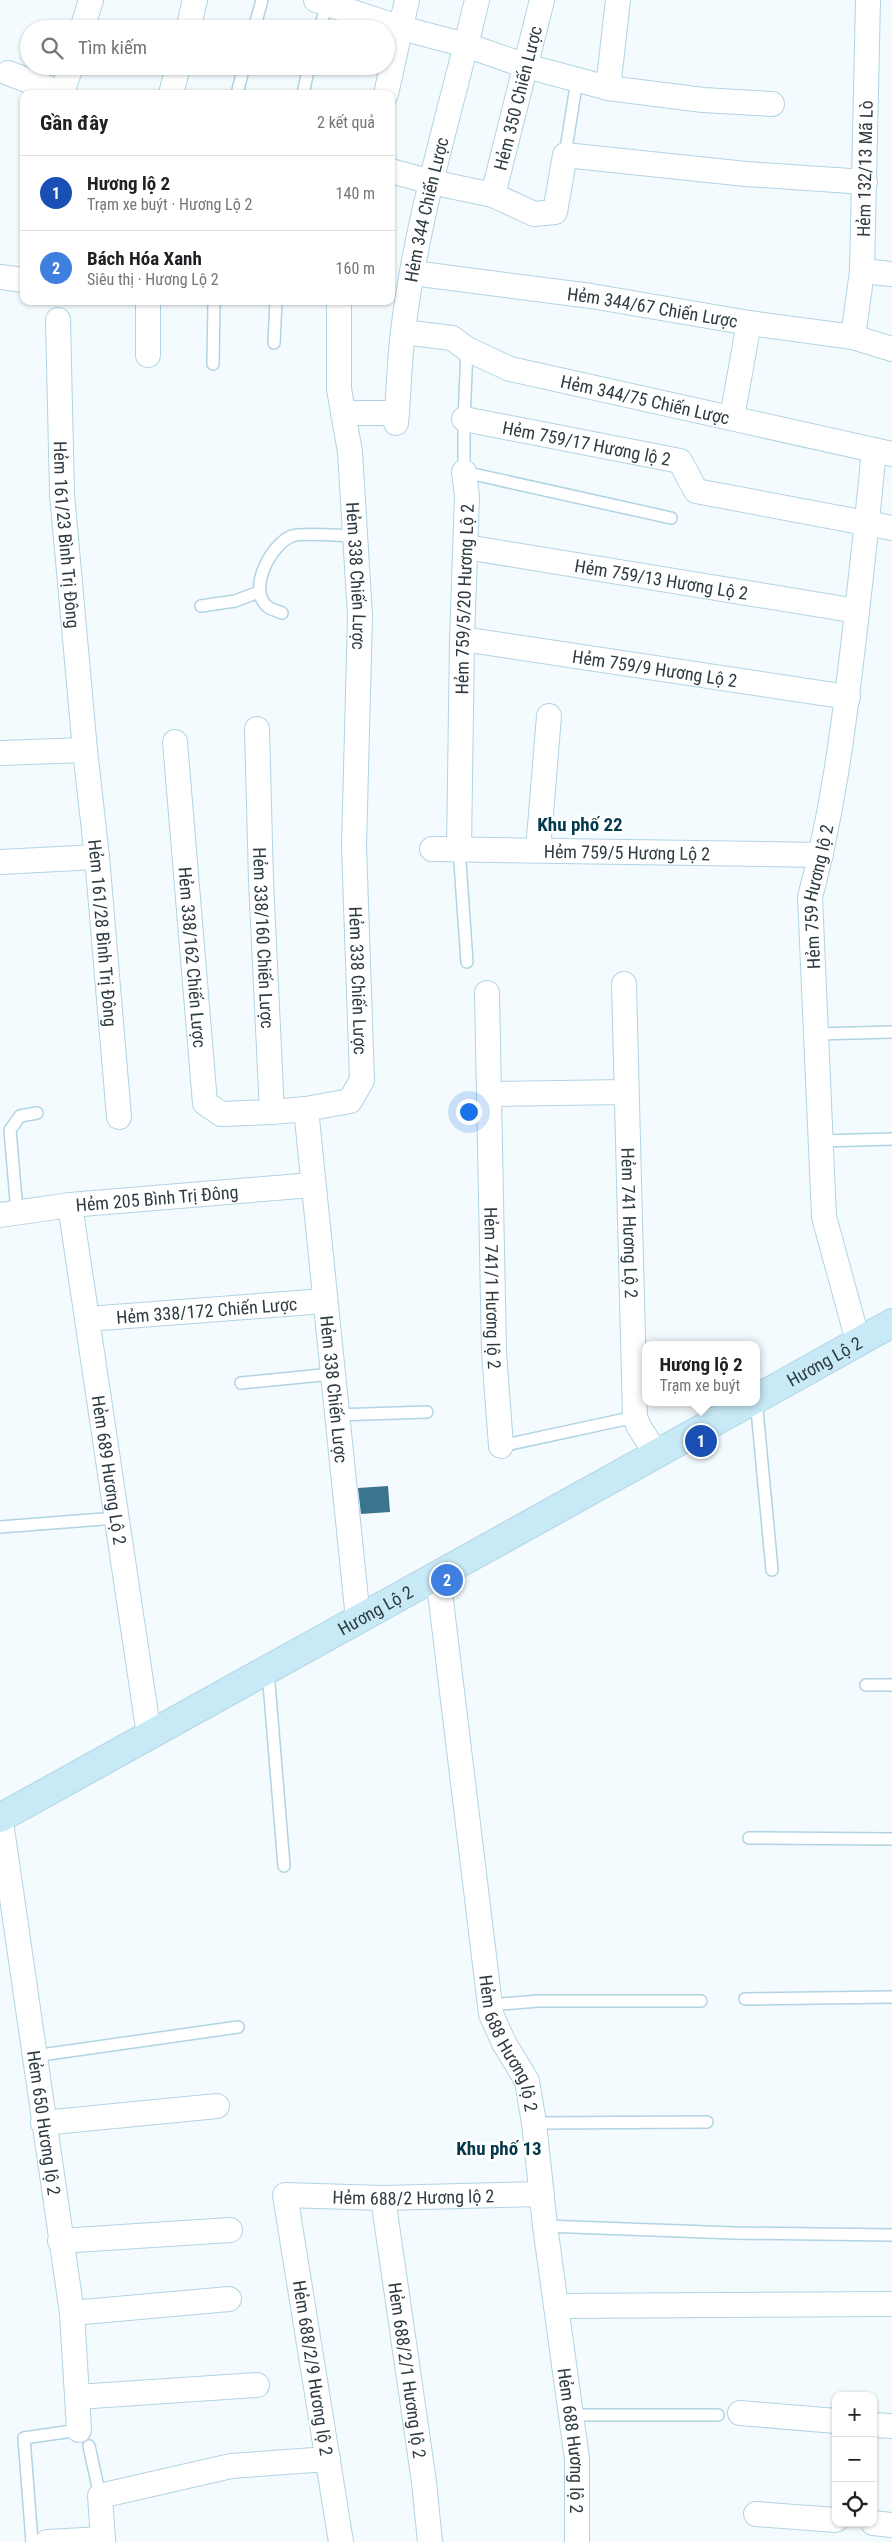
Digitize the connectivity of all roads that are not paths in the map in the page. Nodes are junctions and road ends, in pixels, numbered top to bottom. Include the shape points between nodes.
1 (91, 0) edge
2 (195, 0) edge
3 (262, 0) edge
4 (407, 0) edge
5 (477, 0) edge
6 (542, 0) edge
7 (618, 0) edge
8 (868, 0) edge
9 (324, 1) edge
10 (85, 20) edge
11 (190, 20) edge
12 (256, 20) edge
13 (321, 20) edge
14 (378, 20) edge
15 (395, 26) edge
16 (401, 28) junction
17 (466, 45) junction
18 (395, 54) edge
19 (526, 66) junction
20 (8, 73) dead end
21 (68, 75) edge
22 (176, 75) edge
23 (242, 75) edge
24 (307, 75) edge
25 (390, 75) edge
26 (577, 80) junction
27 (608, 88) junction
28 (53, 90) edge
29 (64, 90) edge
30 (172, 90) edge
31 (238, 90) edge
32 (304, 90) edge
33 (387, 90) edge
34 (772, 104) dead end
35 (565, 155) junction
36 (395, 172) edge
37 (431, 182) junction
38 (865, 182) junction
39 (493, 195) junction
40 (862, 270) junction
41 (413, 273) junction
42 (892, 274) edge
43 (0, 277) edge
44 (20, 280) edge
45 (148, 305) edge
46 (214, 305) edge
47 (276, 305) edge
48 (339, 305) edge
49 (58, 320) dead end
50 (749, 323) junction
51 (403, 332) junction
52 (853, 337) junction
53 (274, 343) dead end
54 (467, 348) junction
55 (892, 349) edge
56 (148, 355) dead end
57 (213, 364) dead end
58 (343, 413) junction
59 (732, 417) junction
60 (464, 419) junction
61 (883, 452) edge
62 (464, 472) junction
63 (671, 518) dead end
64 (868, 523) junction
65 (892, 528) edge
66 (355, 536) junction
67 (466, 547) junction
68 (259, 592) junction
69 (201, 606) dead end
70 (857, 611) junction
71 (282, 613) dead end
72 (462, 639) junction
73 (848, 697) junction
74 (549, 716) dead end
75 (257, 729) dead end
76 (175, 742) dead end
77 (85, 750) junction
78 (0, 753) edge
79 (432, 849) dead end
80 (459, 849) junction
81 (538, 850) junction
82 (821, 855) junction
83 (97, 857) junction
84 (0, 862) edge
85 (467, 962) dead end
86 (624, 984) dead end
87 (487, 993) dead end
88 (892, 1032) edge
89 (816, 1034) junction
90 (626, 1092) junction
91 (489, 1094) junction
92 (306, 1109) junction
93 (272, 1112) junction
94 (37, 1113) dead end
95 (119, 1116) dead end
96 (892, 1140) edge
97 (821, 1142) junction
98 (312, 1185) junction
99 (70, 1205) junction
100 (8, 1214) edge
101 (325, 1301) junction
102 (88, 1319) junction
103 (892, 1323) edge
104 (858, 1341) junction
105 (332, 1374) junction
106 (240, 1383) dead end
107 (760, 1397) edge
108 (743, 1406) edge
109 (757, 1406) edge
110 (427, 1412) dead end
111 (337, 1414) junction
112 (635, 1417) junction
113 (501, 1446) joint
114 (657, 1455) junction
115 (116, 1518) junction
116 (0, 1527) edge
117 (772, 1570) dead end
118 (438, 1576) junction
119 (358, 1619) junction
120 (268, 1669) junction
121 (866, 1685) dead end
122 (892, 1685) edge
123 (150, 1735) junction
124 (0, 1817) edge
125 (749, 1838) dead end
126 (892, 1839) edge
127 (284, 1866) dead end
128 (892, 1997) edge
129 (745, 1999) dead end
130 (701, 2001) dead end
131 (489, 2006) junction
132 (238, 2027) dead end
133 (34, 2056) junction
134 (217, 2106) dead end
135 (707, 2122) dead end
136 (43, 2123) junction
137 (534, 2123) junction
138 (542, 2194) junction
139 (285, 2195) joint
140 (383, 2198) junction
141 (545, 2226) junction
142 (230, 2230) dead end
143 (892, 2235) edge
144 (60, 2241) junction
145 (229, 2299) dead end
146 (892, 2304) edge
147 (556, 2306) junction
148 (72, 2312) junction
149 (257, 2385) dead end
150 (78, 2397) junction
151 (729, 2414) joint
152 (571, 2415) junction
153 (832, 2422) edge
154 (877, 2425) edge
155 (892, 2426) edge
156 (84, 2438) junction
157 (328, 2459) junction
158 (100, 2496) junction
159 (756, 2514) dead end
160 (832, 2520) edge
161 (877, 2523) edge
162 (892, 2525) edge
163 (103, 2540) edge
164 (32, 2542) edge
165 (47, 2542) edge
166 (341, 2542) edge
167 (430, 2542) edge
168 (577, 2542) edge

1 - 10 street
2 - 11 street
3 - 12 lane
4 - 16 street
5 - 17 street, Hẻm 344 Chiến Lược
6 - 19 street, Hẻm 350 Chiến Lược
7 - 27 street
8 - 38 street, Hẻm 132/13 Mã Lò
9 - 13 lane
9 - 14 street
15 - 16 street
16 - 17 street
16 - 18 street
17 - 19 street
17 - 37 street, Hẻm 344 Chiến Lược
19 - 26 street
19 - 39 street, Hẻm 350 Chiến Lược
20 - 28 street
21 - 29 street
22 - 30 street
23 - 31 lane
24 - 32 lane
25 - 33 street
26 - 27 street
26 - 35 lane
27 - 34 street via 703,100
35 - 38 street via 746,174
35 - 39 street via 555,212 534,214
36 - 37 street
37 - 39 street
37 - 41 street, Hẻm 344 Chiến Lược
38 - 40 street, Hẻm 132/13 Mã Lò
40 - 42 street
40 - 52 street, Hẻm 132/13 Mã Lò
41 - 50 street, Hẻm 344/67 Chiến Lược via 591,296
41 - 51 street, Hẻm 344 Chiến Lược
43 - 44 street
45 - 56 street
46 - 57 lane
47 - 53 lane
48 - 58 street, Hẻm 338 Chiến Lược via 339,389
49 - 77 street, Hẻm 161/23 Bình Trị Đông via 62,494
50 - 52 street, Hẻm 344/67 Chiến Lược
50 - 59 street
51 - 54 street, Hẻm 344/75 Chiến Lược via 452,338
51 - 58 street, Hẻm 344 Chiến Lược via 396,418
52 - 55 street, Hẻm 344/67 Chiến Lược
54 - 59 street, Hẻm 344/75 Chiến Lược via 510,369
54 - 60 lane, Hẻm 759/5/20 Hương Lộ 2
58 - 66 street, Hẻm 338 Chiến Lược via 350,452
59 - 61 street, Hẻm 344/75 Chiến Lược
60 - 62 lane, Hẻm 759/5/20 Hương Lộ 2
60 - 64 street, Hẻm 759/17 Hương lộ 2 via 680,461 696,492
61 - 64 street, Hẻm 759 Hương lộ 2
62 - 63 lane
62 - 67 street, Hẻm 759/5/20 Hương Lộ 2
64 - 65 street
64 - 70 street, Hẻm 759 Hương lộ 2
66 - 68 lane via 292,536 273,551 262,572
66 - 92 street, Hẻm 338 Chiến Lược via 360,616 354,846 362,1080 350,1101
67 - 70 street, Hẻm 759/13 Hương Lộ 2
67 - 72 street, Hẻm 759/5/20 Hương Lộ 2
68 - 69 lane via 235,601
68 - 71 lane via 267,607
70 - 73 street, Hẻm 759 Hương lộ 2
72 - 73 street, Hẻm 759/9 Hương Lộ 2
72 - 80 street, Hẻm 759/5/20 Hương Lộ 2
73 - 82 street, Hẻm 759 Hương lộ 2
74 - 81 street
75 - 93 street, Hẻm 338/160 Chiến Lược via 260,872
76 - 93 street, Hẻm 338/162 Chiến Lược via 205,1103 221,1114
77 - 78 street
77 - 83 street, Hẻm 161/28 Bình Trị Đông
79 - 80 street, Hẻm 759/5 Hương Lộ 2
80 - 81 street, Hẻm 759/5 Hương Lộ 2
80 - 85 lane
81 - 82 street, Hẻm 759/5 Hương Lộ 2
82 - 89 street, Hẻm 759 Hương lộ 2 via 810,897
83 - 84 street
83 - 95 street, Hẻm 161/28 Bình Trị Đông
86 - 90 street, Hẻm 741 Hương Lộ 2
87 - 91 street, Hẻm 741/1 Hương lộ 2
88 - 89 lane
89 - 97 street, Hẻm 759 Hương lộ 2
90 - 91 street
90 - 112 street, Hẻm 741 Hương Lộ 2
91 - 113 street, Hẻm 741/1 Hương lộ 2 via 494,1352
92 - 93 street
92 - 98 street, Hẻm 338 Chiến Lược
94 - 100 lane via 20,1116 10,1130
96 - 97 lane
97 - 104 street, Hẻm 759 Hương lộ 2 via 824,1217
98 - 99 street, Hẻm 205 Bình Trị Đông
98 - 101 street, Hẻm 338 Chiến Lược
99 - 100 street, Hẻm 205 Bình Trị Đông
99 - 102 street, Hẻm 689 Hương Lộ 2
101 - 102 street, Hẻm 338/172 Chiến Lược
101 - 105 street, Hẻm 338 Chiến Lược
102 - 115 street, Hẻm 689 Hương Lộ 2
103 - 104 main road, Hương Lộ 2
104 - 107 main road, Hương Lộ 2
105 - 106 lane
105 - 111 street, Hẻm 338 Chiến Lược
108 - 114 main road, Hương Lộ 2
109 - 117 lane
110 - 111 lane
111 - 119 street, Hẻm 338 Chiến Lược
112 - 113 lane, Hẻm 741/1 Hương lộ 2
112 - 114 street, Hẻm 741 Hương Lộ 2
114 - 118 main road, Hương Lộ 2
115 - 116 lane
115 - 123 street, Hẻm 689 Hương Lộ 2
118 - 119 main road, Hương Lộ 2
118 - 131 street, Hẻm 688 Hương lộ 2
119 - 120 main road, Hương Lộ 2
120 - 123 main road, Hương Lộ 2
120 - 127 lane
121 - 122 lane
123 - 124 main road, Hương Lộ 2
124 - 133 street, Hẻm 650 Hương lộ 2
125 - 126 lane
128 - 129 lane
130 - 131 lane via 538,2001
131 - 137 street, Hẻm 688 Hương lộ 2 via 504,2044 527,2081
132 - 133 lane
133 - 136 street, Hẻm 650 Hương lộ 2
134 - 136 street
135 - 137 lane
136 - 144 street, Hẻm 650 Hương lộ 2
137 - 138 street, Hẻm 688 Hương lộ 2
138 - 140 street, Hẻm 688/2 Hương lộ 2
138 - 141 street, Hẻm 688 Hương lộ 2
139 - 140 street, Hẻm 688/2 Hương lộ 2
139 - 157 street, Hẻm 688/2/9 Hương lộ 2
140 - 167 street, Hẻm 688/2/1 Hương lộ 2
141 - 143 lane
141 - 147 street, Hẻm 688 Hương lộ 2
142 - 144 street
144 - 148 street, Hẻm 650 Hương lộ 2
145 - 148 street
146 - 147 street
147 - 152 street, Hẻm 688 Hương lộ 2
148 - 150 street, Hẻm 650 Hương lộ 2
149 - 150 street
150 - 156 street, Hẻm 650 Hương lộ 2
151 - 152 lane
151 - 153 street
152 - 168 street, Hẻm 688 Hương lộ 2 via 577,2459
154 - 155 street
156 - 158 lane
156 - 164 lane via 24,2438
157 - 158 street via 231,2466
157 - 166 street, Hẻm 688/2/9 Hương lộ 2
158 - 163 street
159 - 160 street
161 - 162 street
163 - 165 street

